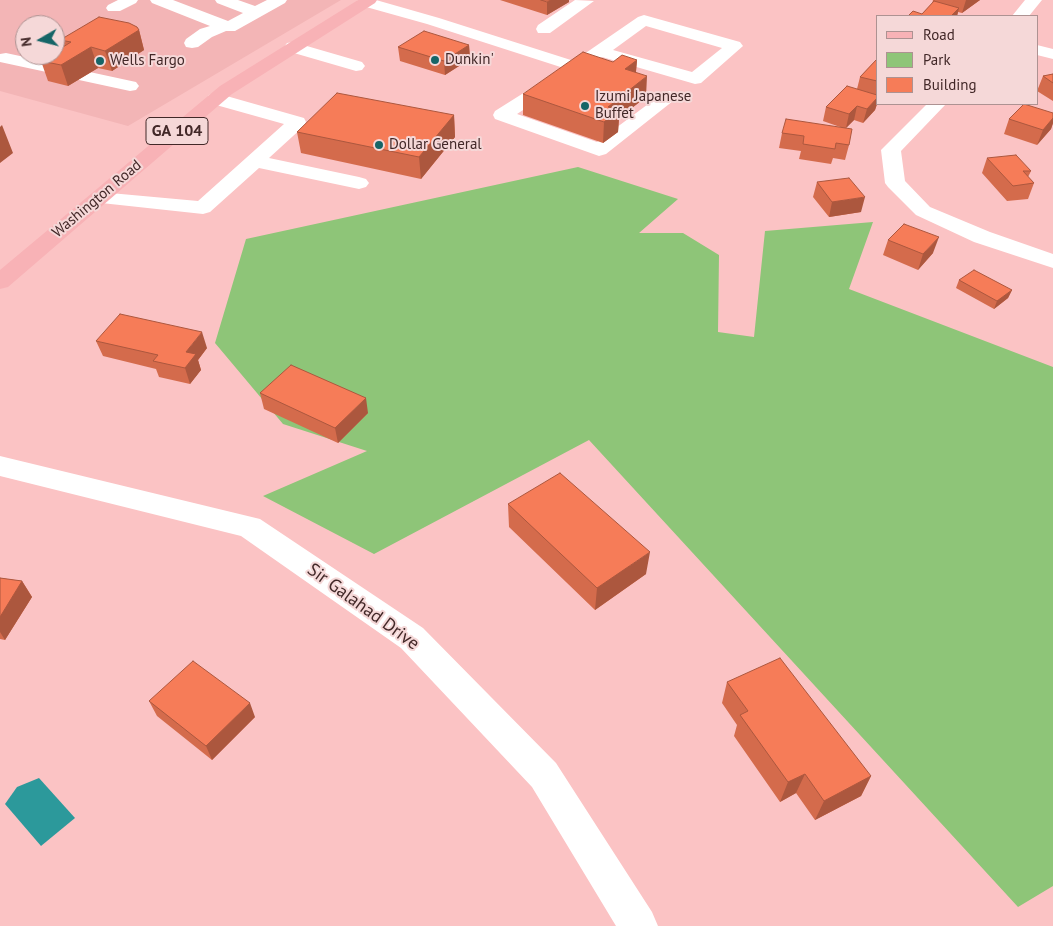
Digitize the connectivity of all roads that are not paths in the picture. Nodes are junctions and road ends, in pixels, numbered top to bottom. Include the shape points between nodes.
1 (130, 0) edge
2 (161, 0) edge
3 (223, 0) edge
4 (279, 0) edge
5 (572, 0) edge
6 (583, 0) edge
7 (1034, 0) edge
8 (367, 1) edge
9 (114, 8) dead end
10 (256, 12) junction
11 (1021, 15) edge
12 (224, 26) junction
13 (192, 43) dead end
14 (293, 47) junction
15 (1038, 50) edge
16 (599, 51) junction
17 (1053, 54) edge
18 (4, 60) edge
19 (356, 66) dead end
20 (576, 67) junction
21 (600, 75) edge
22 (695, 79) junction
23 (127, 88) dead end
24 (646, 90) edge
25 (669, 97) junction
26 (216, 99) junction
27 (936, 105) edge
28 (254, 161) junction
29 (359, 183) dead end
30 (99, 198) junction
31 (1053, 261) edge
32 (0, 282) edge
33 (0, 466) edge
34 (638, 926) edge

1 - 9 street
2 - 12 street
3 - 10 street
4 - 10 street
5 - 6 street via 580,2 544,29 586,1
7 - 11 street
8 - 14 main road, Washington Road / GA 104
8 - 20 street
10 - 12 street via 229,27
12 - 13 street
14 - 19 street
14 - 26 main road, Washington Road / GA 104
15 - 17 street
16 - 20 street
16 - 22 street
16 - 22 street via 644,20 734,46
18 - 23 street
20 - 21 street
20 - 25 street via 502,115 599,150
22 - 25 street
24 - 25 street
26 - 28 street via 297,122
26 - 30 main road, Washington Road / GA 104
27 - 31 street via 891,150 895,183 923,211 982,237
28 - 29 street
28 - 30 street via 203,208
30 - 32 main road, Washington Road / GA 104
33 - 34 street, Sir Galahad Drive via 250,527 412,638 544,776

